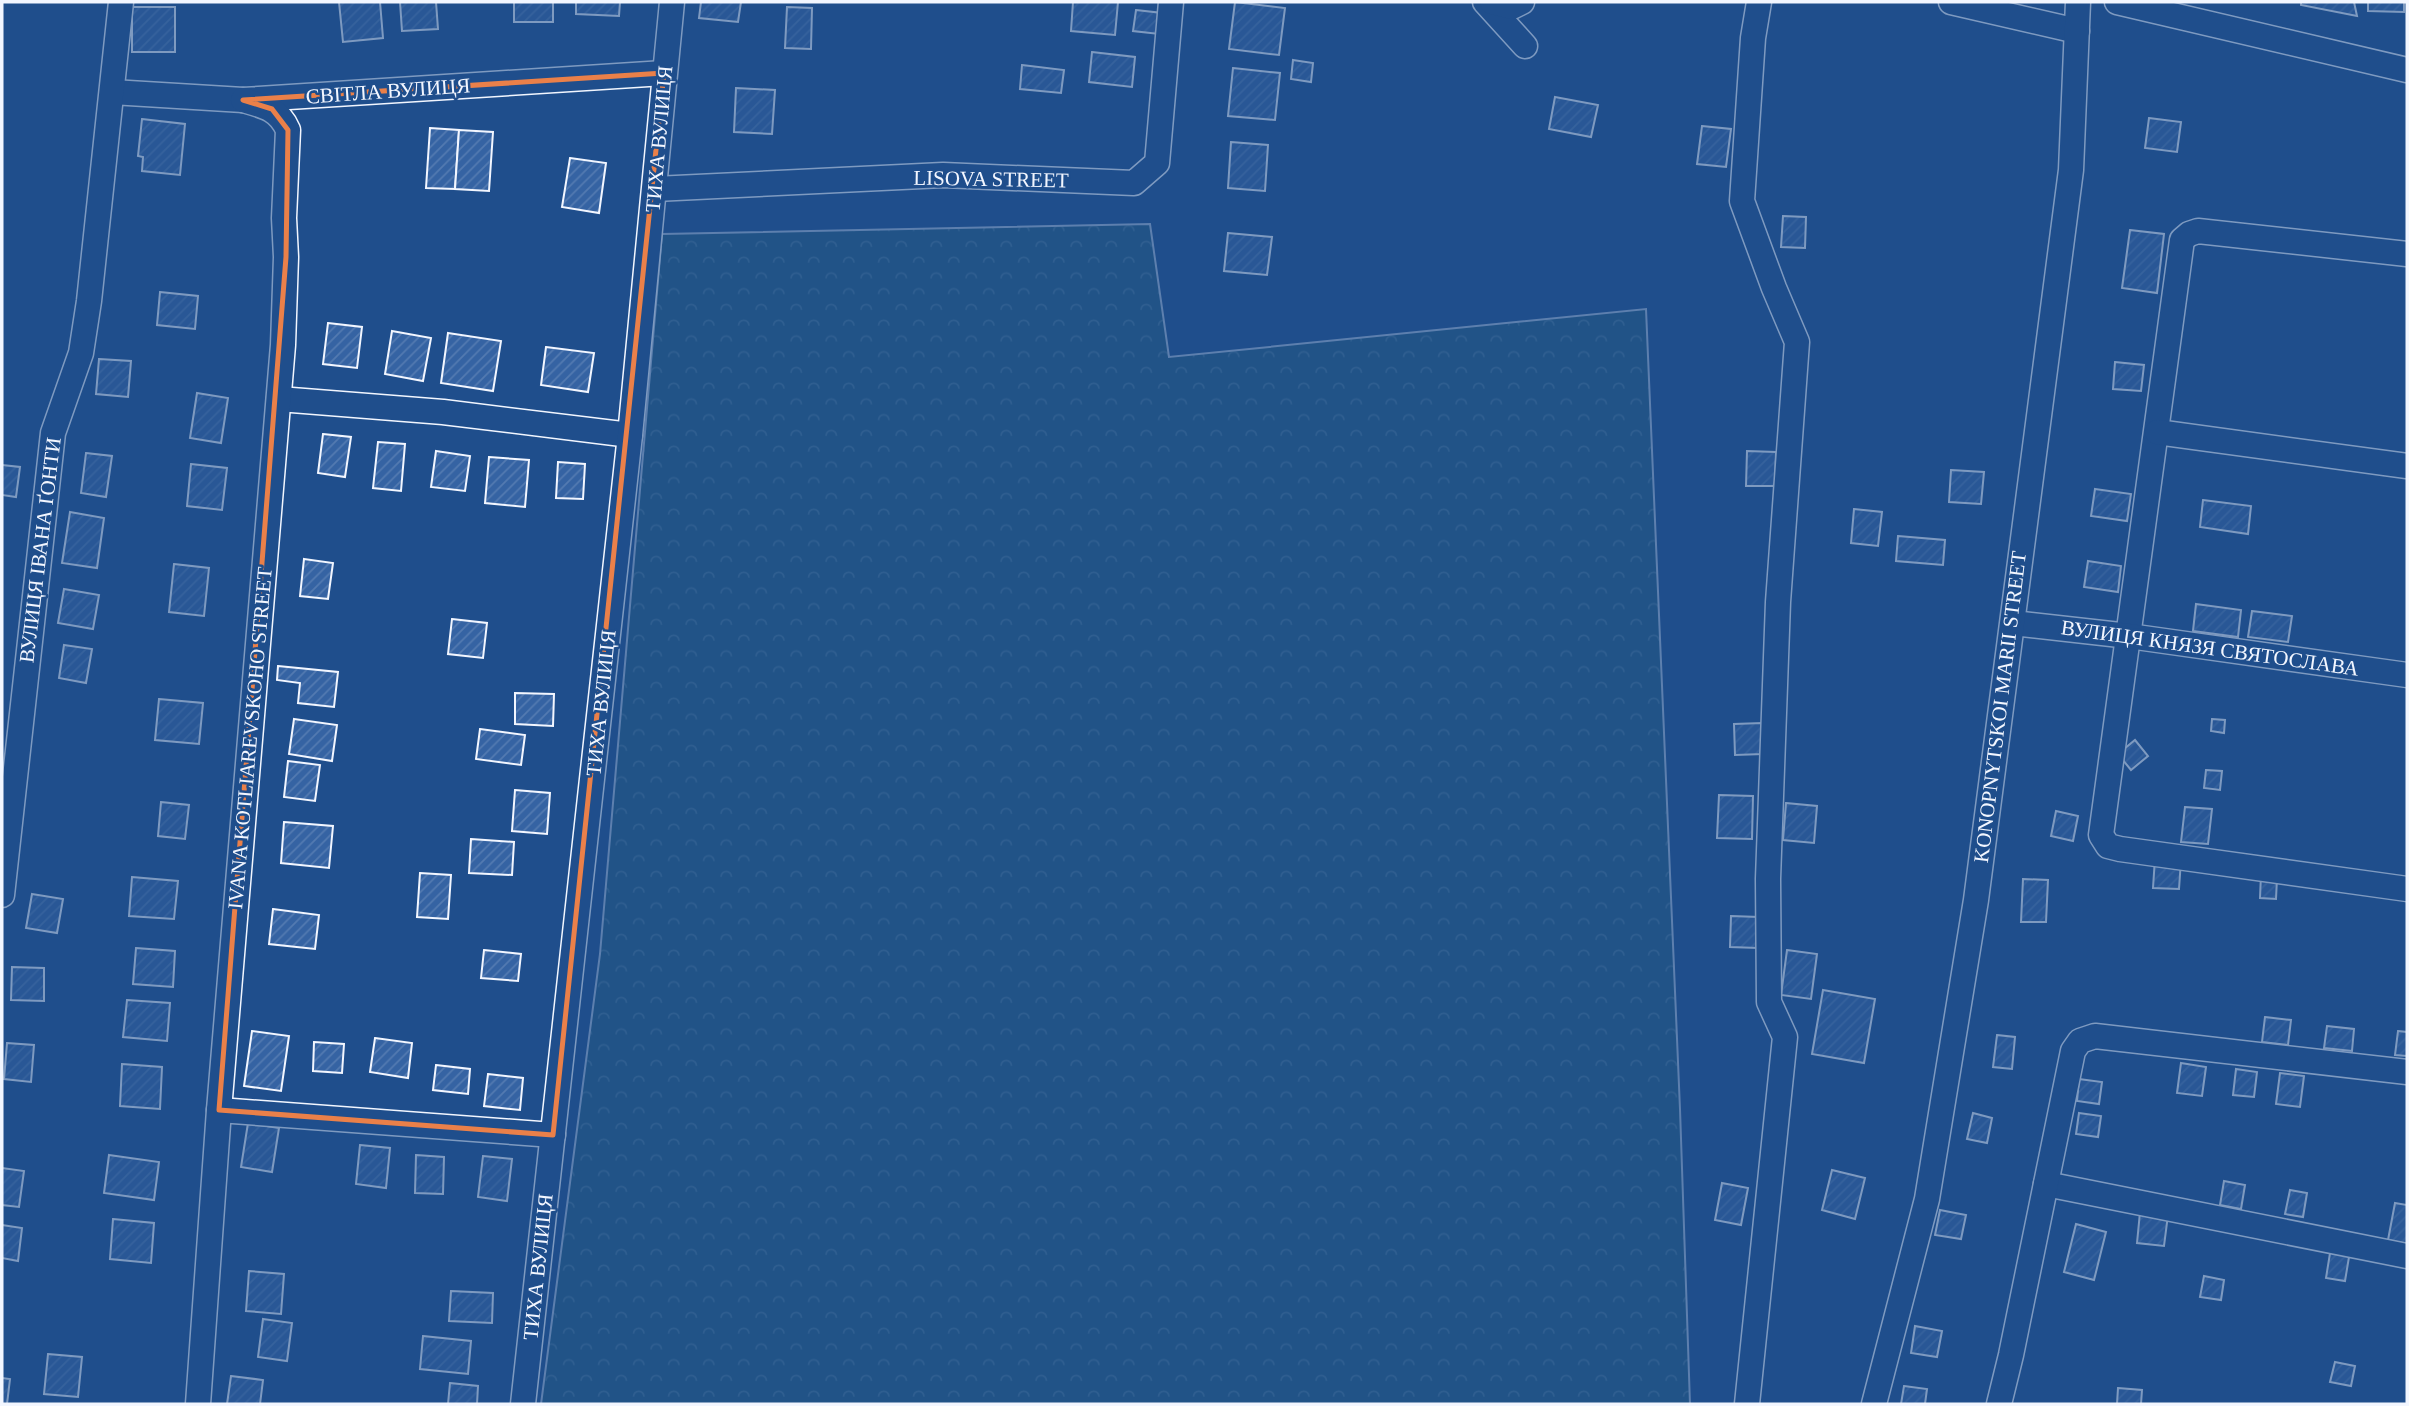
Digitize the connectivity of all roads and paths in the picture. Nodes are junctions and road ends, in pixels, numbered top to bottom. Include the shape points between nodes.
1 (121, 2) edge
2 (672, 2) edge
3 (1171, 2) edge
4 (1485, 2) edge
5 (1492, 2) edge
6 (1522, 2) edge
7 (1759, 2) edge
8 (1951, 2) edge
9 (2078, 2) edge
10 (2117, 2) edge
11 (2077, 31) junction
12 (1525, 46) dead end
13 (2407, 71) edge
14 (664, 73) junction
15 (112, 92) junction
16 (243, 100) junction
17 (655, 189) junction
18 (2407, 254) edge
19 (279, 399) junction
20 (2158, 432) junction
21 (631, 435) junction
22 (2407, 466) edge
23 (2013, 623) junction
24 (2129, 636) junction
25 (2407, 674) edge
26 (2407, 889) edge
27 (2, 895) edge
28 (2407, 1072) edge
29 (219, 1110) junction
30 (553, 1135) junction
31 (2046, 1184) junction
32 (2407, 1256) edge
33 (198, 1404) edge
34 (523, 1404) edge
35 (1747, 1404) edge
36 (1874, 1404) edge
37 (1999, 1404) edge

1 - 15 street, ВУЛИЦЯ ІВАНА ҐОНТИ
2 - 14 street, ТИХА ВУЛИЦЯ
3 - 17 street, LISOVA STREET via 1157,163 1134,184 943,175
4 - 12 street
5 - 6 street via 1512,7
7 - 35 street via 1742,201 1797,342 1778,602 1768,879 1769,1002 1785,1037
8 - 11 street
9 - 11 street, KONOPNYTSKOI MARII STREET
10 - 13 street
11 - 23 street, KONOPNYTSKOI MARII STREET via 2071,170
14 - 16 street, СВІТЛА ВУЛИЦЯ
14 - 17 street, ТИХА ВУЛИЦЯ
15 - 16 street, СВІТЛА ВУЛИЦЯ
15 - 27 street, ВУЛИЦЯ ІВАНА ҐОНТИ via 81,353 53,433
16 - 19 street, IVANA KOTLIAREVSKOHO STREET via 272,109 288,131
17 - 21 street, ТИХА ВУЛИЦЯ
18 - 20 street via 2198,231 2189,234 2182,240
19 - 21 street via 443,412
19 - 29 street, IVANA KOTLIAREVSKOHO STREET
20 - 22 street
20 - 24 street
21 - 30 street, ТИХА ВУЛИЦЯ
23 - 24 street, ВУЛИЦЯ КНЯЗЯ СВЯТОСЛАВА
23 - 36 street, KONOPNYTSKOI MARII STREET via 1976,900 1927,1199
24 - 25 street, ВУЛИЦЯ КНЯЗЯ СВЯТОСЛАВА
24 - 26 street via 2101,835 2108,846
28 - 31 street via 2088,1037 2073,1051
29 - 30 street
29 - 33 street, IVANA KOTLIAREVSKOHO STREET
30 - 34 street, ТИХА ВУЛИЦЯ
31 - 32 street
31 - 37 street

